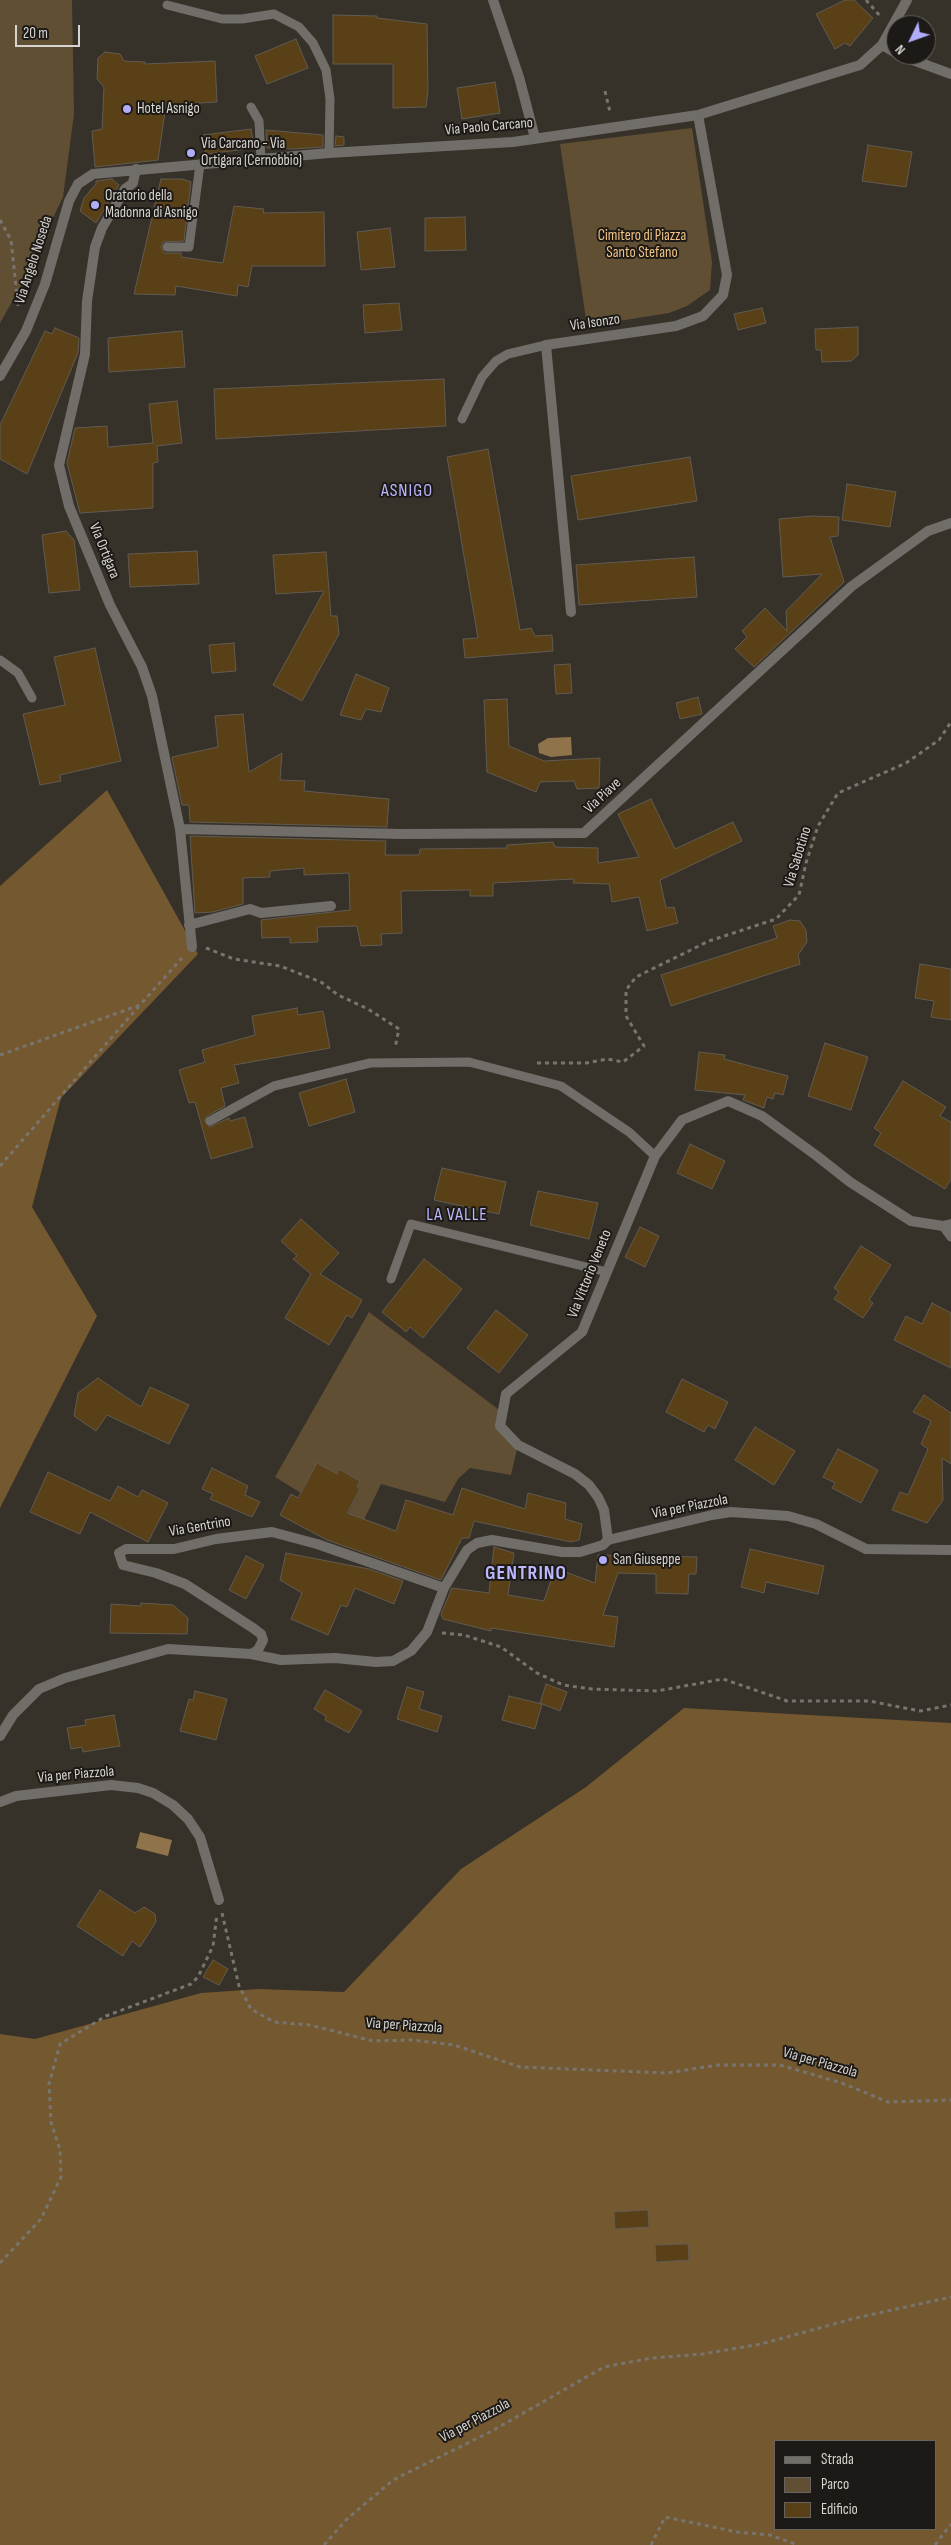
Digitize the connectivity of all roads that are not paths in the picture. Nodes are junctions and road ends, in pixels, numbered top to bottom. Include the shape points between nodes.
1 (493, 0) edge
2 (907, 0) edge
3 (167, 5) dead end
4 (882, 44) junction
5 (886, 47) edge
6 (926, 65) edge
7 (951, 74) edge
8 (251, 107) dead end
9 (698, 115) junction
10 (535, 138) junction
11 (329, 153) junction
12 (261, 159) junction
13 (200, 164) junction
14 (136, 170) junction
15 (84, 180) joint
16 (167, 247) dead end
17 (546, 345) junction
18 (0, 376) edge
19 (462, 419) dead end
20 (951, 523) edge
21 (571, 612) dead end
22 (0, 660) edge
23 (32, 698) dead end
24 (180, 828) junction
25 (331, 906) dead end
26 (189, 925) junction
27 (192, 947) road end
28 (210, 1121) dead end
29 (655, 1156) junction
30 (947, 1225) edge
31 (951, 1237) edge
32 (607, 1272) junction
33 (391, 1279) dead end
34 (608, 1540) junction
35 (951, 1550) edge
36 (444, 1588) junction
37 (251, 1654) junction
38 (0, 1736) edge
39 (0, 1802) edge
40 (219, 1900) road end

1 - 10 street
2 - 4 street, Via Paolo Carcano
3 - 11 lane via 222,19 274,14 299,27 313,43 326,70 330,98
4 - 5 street
4 - 9 street, Via Paolo Carcano via 860,65
6 - 7 street
8 - 12 lane via 259,121
9 - 10 street, Via Paolo Carcano
9 - 17 street, Via Isonzo via 727,275 723,296 703,316 676,326
10 - 11 street, Via Paolo Carcano
11 - 12 street, Via Paolo Carcano
12 - 13 street, Via Paolo Carcano
13 - 14 street, Via Paolo Carcano
13 - 16 lane via 189,247
14 - 15 street, Via Paolo Carcano via 93,174
14 - 24 street, Via Ortigara via 133,183 125,190 102,228 95,247 87,301 85,354 59,466 69,506 152,696
15 - 18 street, Via Angelo Noseda via 78,184 69,201 45,284 26,331
17 - 19 lane via 508,354 496,361 482,377
17 - 21 street
20 - 24 street, Via Piave via 928,530 852,586 584,833 402,834
22 - 23 lane via 18,673
24 - 26 street, Via Ortigara
25 - 26 street via 261,913 250,909
26 - 27 street, Via Ortigara
28 - 29 lane via 274,1086 370,1063 469,1062 561,1086 629,1132
29 - 30 street, Via Vittorio Veneto via 682,1120 728,1101 762,1116 850,1182 911,1221
29 - 32 street, Via Vittorio Veneto
30 - 31 lane
32 - 33 lane via 411,1224
32 - 34 street, Via Vittorio Veneto via 582,1332 506,1394 500,1426 518,1445 575,1474 589,1485 604,1510
34 - 35 street, Via per Piazzola via 731,1512 788,1516 816,1524 866,1549
34 - 36 street via 603,1545 580,1552 492,1540 477,1543 467,1550
36 - 37 street via 427,1632 411,1651 394,1661 281,1660
36 - 37 street, Via Gentrino via 317,1544 272,1532 174,1548 126,1548 119,1554 123,1565 185,1584 261,1634 263,1640 258,1650
37 - 38 street via 168,1649 65,1678 39,1689 13,1715
39 - 40 street, Via per Piazzola via 16,1796 111,1785 153,1793 174,1805 200,1837

